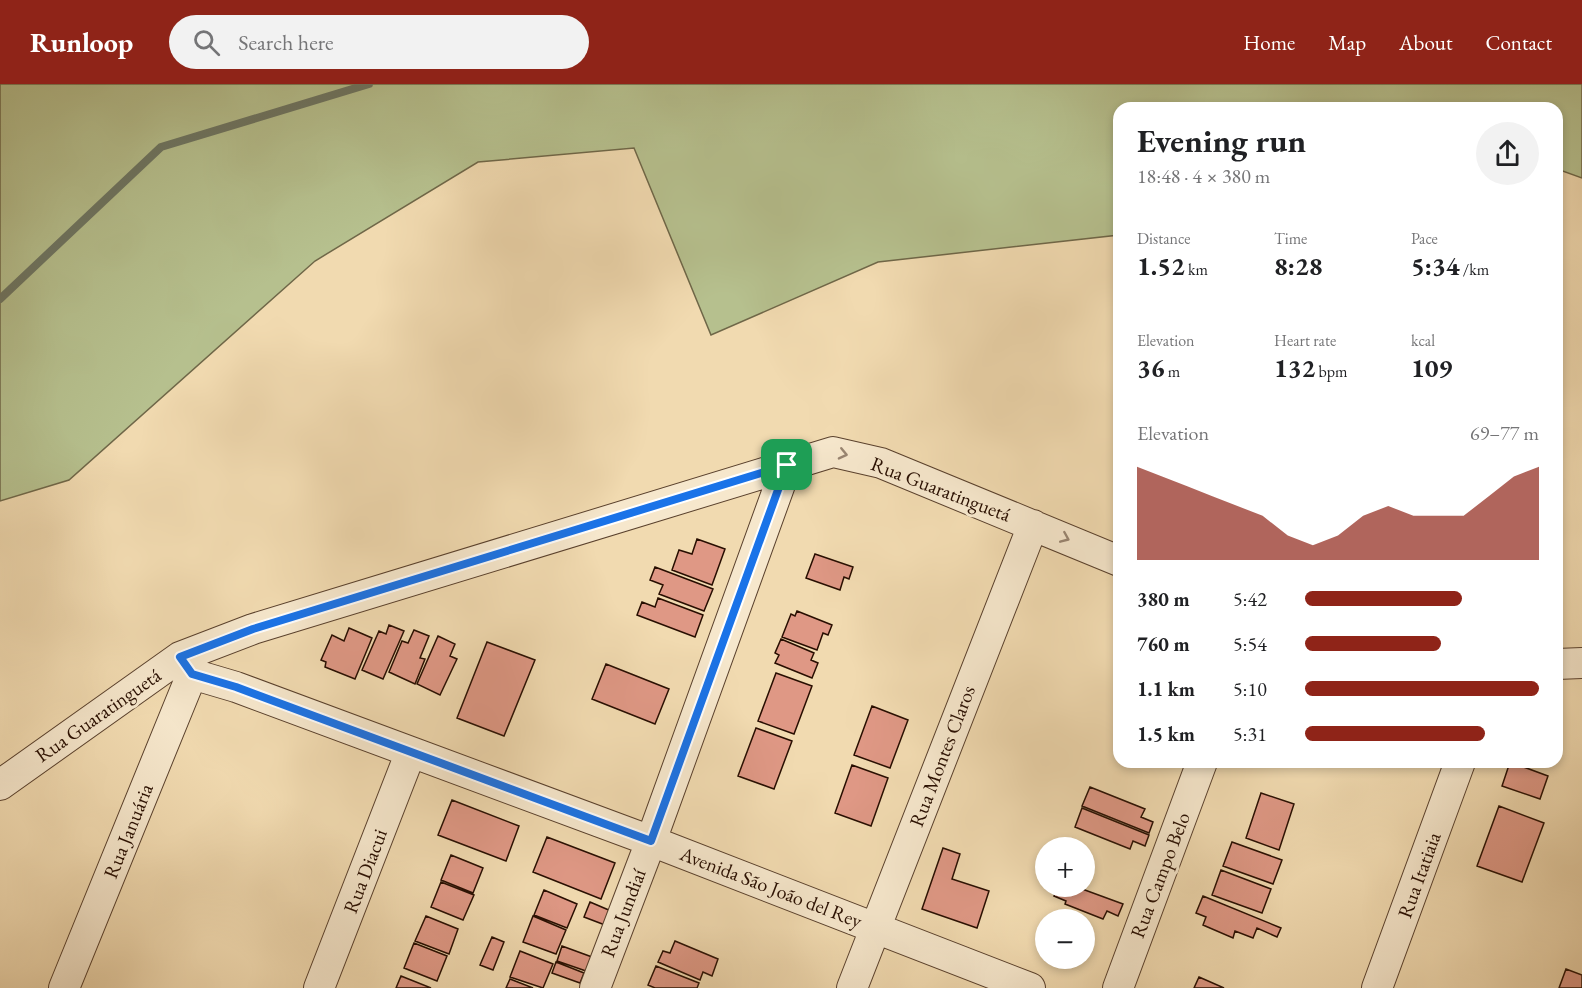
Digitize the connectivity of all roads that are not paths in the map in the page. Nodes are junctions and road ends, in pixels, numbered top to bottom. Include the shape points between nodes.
1 (787, 465) junction
2 (1033, 525) junction
3 (1113, 558) edge
4 (1582, 663) edge
5 (1563, 664) edge
6 (186, 665) junction
7 (410, 754) junction
8 (1200, 768) edge
9 (1458, 768) edge
10 (0, 785) edge
11 (651, 841) junction
12 (875, 927) junction
13 (63, 988) edge
14 (319, 988) edge
15 (595, 988) edge
16 (852, 988) edge
17 (1030, 988) edge
18 (1118, 988) edge
19 (1377, 988) edge

1 -> 2 street, Rua Guaratinguetá via 833,452 881,463
1 - 6 street, Rua Guaratinguetá via 253,629
1 - 11 street, Rua Jundiaí
2 -> 3 street, Rua Guaratinguetá
2 - 12 street, Rua Montes Claros
4 - 5 street
6 - 7 street, Avenida São João del Rey
6 - 10 street, Rua Guaratinguetá
6 - 13 street, Rua Januária
7 - 11 street, Avenida São João del Rey
7 - 14 street, Rua Diacui
8 - 18 street, Rua Campo Belo
9 - 19 street, Rua Itatiaia
11 - 12 street, Avenida São João del Rey
11 - 15 street, Rua Jundiaí
12 - 16 street, Rua Montes Claros
12 - 17 street, Avenida São João del Rey

